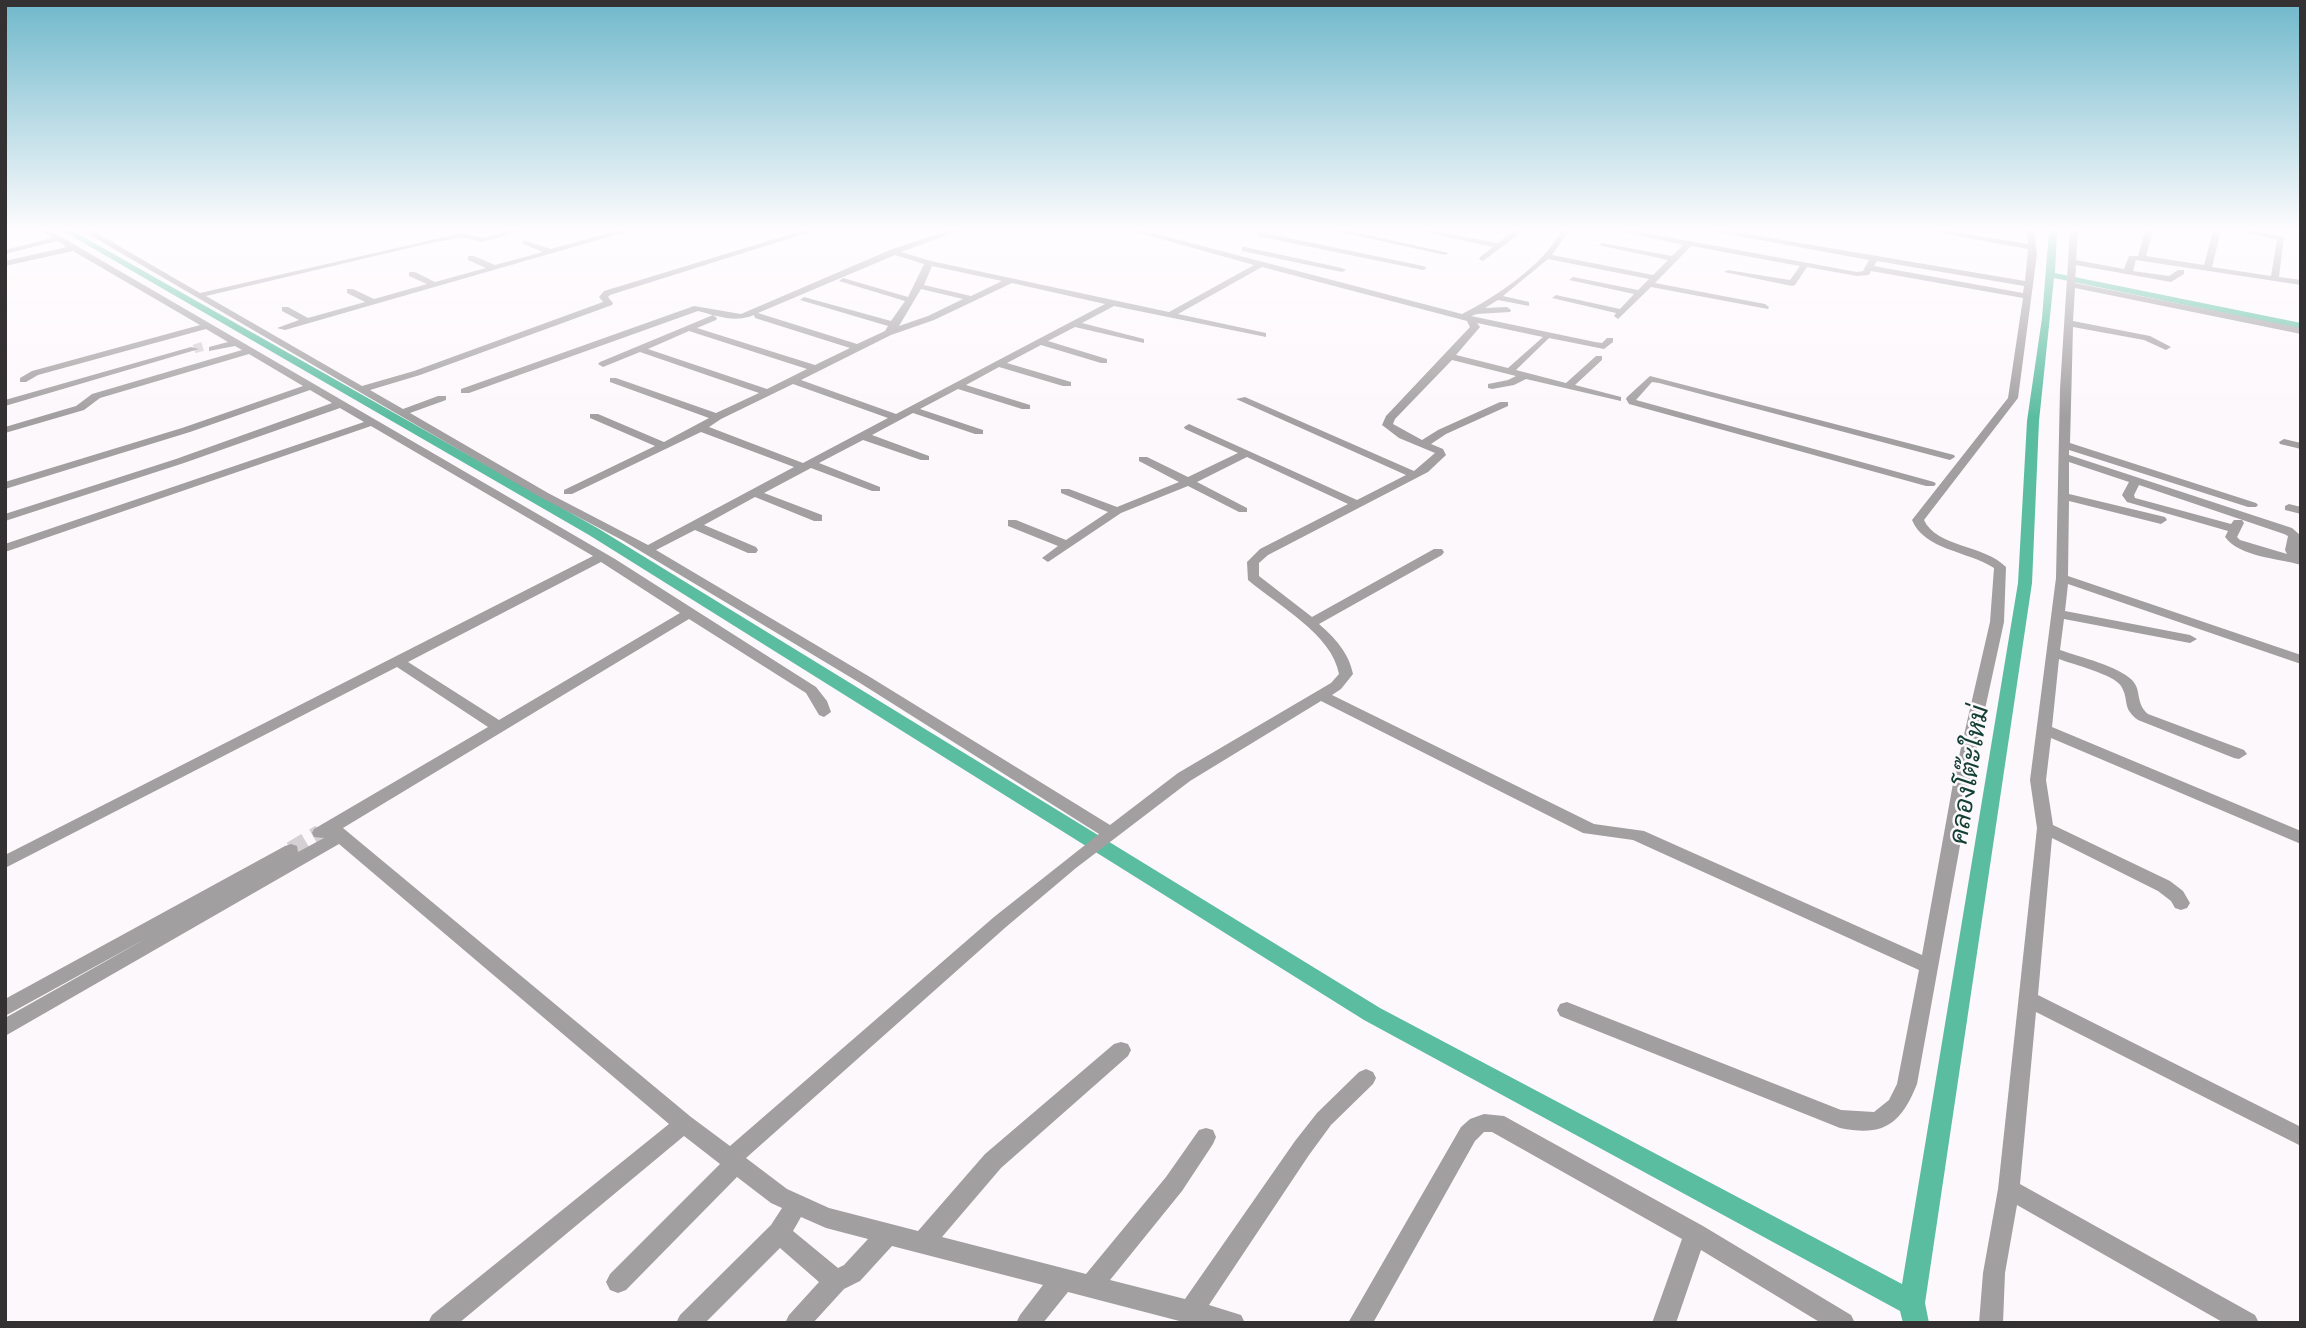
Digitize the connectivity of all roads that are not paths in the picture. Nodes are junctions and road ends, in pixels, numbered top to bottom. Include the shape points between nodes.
1 (151, 293) edge
2 (196, 293) edge
3 (209, 293) edge
4 (356, 293) edge
5 (406, 293) edge
6 (607, 293) edge
7 (799, 293) edge
8 (885, 293) edge
9 (915, 293) edge
10 (947, 293) edge
11 (985, 293) edge
12 (1066, 293) edge
13 (1209, 293) edge
14 (1377, 293) edge
15 (1503, 293) edge
16 (1640, 293) edge
17 (1704, 293) edge
18 (2009, 293) edge
19 (2026, 293) edge
20 (2070, 293) edge
21 (2130, 293) edge
22 (2142, 293) edge
23 (200, 295) junction
24 (2026, 296) junction
25 (1498, 297) junction
26 (1556, 298) dead end
27 (972, 299) junction
28 (804, 300) dead end
29 (910, 300) junction
30 (373, 302) junction
31 (1111, 304) junction
32 (1526, 304) dead end
33 (1765, 307) dead end
34 (285, 309) dead end
35 (1507, 310) dead end
36 (1172, 314) junction
37 (758, 316) dead end
38 (1470, 316) junction
39 (713, 318) dead end
40 (307, 321) junction
41 (2301, 322) edge
42 (1072, 323) junction
43 (2068, 323) junction
44 (208, 326) junction
45 (282, 328) dead end
46 (688, 328) junction
47 (891, 329) junction
48 (2301, 331) edge
49 (1263, 335) dead end
50 (1545, 339) dead end
51 (1610, 340) dead end
52 (233, 341) junction
53 (1038, 341) junction
54 (1141, 341) dead end
55 (2166, 347) dead end
56 (859, 348) junction
57 (640, 349) junction
58 (250, 351) junction
59 (1450, 356) junction
60 (1599, 358) dead end
61 (1104, 361) dead end
62 (996, 363) junction
63 (603, 364) dead end
64 (816, 369) junction
65 (1509, 372) junction
66 (1524, 376) junction
67 (23, 380) dead end
68 (613, 380) dead end
69 (792, 380) junction
70 (1068, 384) dead end
71 (955, 385) junction
72 (1492, 386) dead end
73 (310, 387) junction
74 (1568, 387) junction
75 (366, 391) junction
76 (465, 391) dead end
77 (767, 392) junction
78 (442, 398) dead end
79 (1241, 399) dead end
80 (1632, 400) junction
81 (5, 402) edge
82 (340, 404) junction
83 (1504, 404) dead end
84 (1026, 407) dead end
85 (910, 409) junction
86 (404, 412) junction
87 (594, 416) dead end
88 (717, 417) junction
89 (896, 417) junction
90 (371, 423) junction
91 (1189, 427) dead end
92 (701, 428) junction
93 (5, 430) edge
94 (979, 432) dead end
95 (861, 435) junction
96 (2284, 442) dead end
97 (1424, 443) junction
98 (665, 446) junction
99 (2301, 446) edge
100 (2064, 451) junction
101 (1247, 453) junction
102 (925, 457) dead end
103 (1950, 457) dead end
104 (1143, 459) dead end
105 (806, 465) junction
106 (1415, 475) junction
107 (2136, 480) junction
108 (1189, 482) junction
109 (1930, 484) dead end
110 (5, 486) edge
111 (876, 489) dead end
112 (1065, 491) dead end
113 (568, 492) dead end
114 (754, 493) junction
115 (2064, 496) junction
116 (1357, 504) junction
117 (2252, 505) dead end
118 (1243, 510) dead end
119 (1117, 511) junction
120 (2242, 516) junction
121 (5, 518) edge
122 (818, 518) dead end
123 (2161, 520) dead end
124 (1012, 523) dead end
125 (694, 525) junction
126 (2234, 529) junction
127 (1066, 545) junction
128 (5, 548) edge
129 (648, 550) junction
130 (752, 550) dead end
131 (1438, 552) dead end
132 (601, 557) junction
133 (1048, 558) dead end
134 (2298, 560) edge
135 (2062, 578) junction
136 (689, 613) junction
137 (2059, 614) junction
138 (1311, 623) junction
139 (2190, 639) dead end
140 (2055, 653) junction
141 (2301, 660) edge
142 (399, 662) junction
143 (1321, 695) junction
144 (824, 712) dead end
145 (500, 729) junction
146 (2045, 730) junction
147 (2239, 754) dead end
148 (2045, 828) junction
149 (331, 831) junction
150 (1107, 836) junction
151 (2301, 838) edge
152 (291, 850) tunnel mouth
153 (5, 862) edge
154 (2181, 903) dead end
155 (1928, 965) junction
156 (2029, 999) junction
157 (5, 1008) edge
158 (1567, 1010) dead end
159 (5, 1028) edge
160 (1121, 1050) dead end
161 (1366, 1078) dead end
162 (684, 1125) junction
163 (1206, 1137) dead end
164 (2301, 1137) edge
165 (732, 1162) junction
166 (2009, 1189) junction
167 (796, 1206) junction
168 (779, 1233) junction
169 (1695, 1234) junction
170 (887, 1235) junction
171 (922, 1243) junction
172 (1063, 1279) junction
173 (836, 1281) junction
174 (618, 1282) dead end
175 (1091, 1286) junction
176 (1212, 1319) edge
177 (440, 1323) edge
178 (688, 1323) edge
179 (797, 1323) edge
180 (1028, 1323) edge
181 (1360, 1323) edge
182 (1664, 1323) edge
183 (1843, 1323) edge
184 (1991, 1323) edge
185 (2247, 1323) edge

1 - 44 street
2 - 23 street
3 - 23 street
4 - 30 street
5 - 30 street
6 - 75 street via 603,297 609,303
7 - 76 street via 742,317 697,308
8 - 29 street
9 - 29 street
10 - 27 street
11 - 27 street
12 - 31 street
13 - 36 street
14 - 38 street
15 - 25 street
16 - 26 street via 1620,314
17 - 33 street
18 - 24 street
19 - 24 street
20 - 43 street
21 - 48 street
22 - 41 street
23 - 75 street
24 - 155 street via 2013,398 1918,520 1929,536 2000,566 1997,622 1962,778
25 - 32 street
25 - 38 street
27 - 47 street via 931,318
28 - 47 street
29 - 47 street
30 - 40 street
31 - 36 street
31 - 42 street
34 - 40 street
35 - 38 street
36 - 49 street
37 - 56 street
38 - 51 street via 1595,345 1604,346
38 - 59 street via 1475,327
39 - 46 street
40 - 45 street
42 - 53 street
42 - 54 street
43 - 55 street via 2147,338
43 - 100 street
44 - 52 street
44 - 67 street
46 - 57 street
46 - 64 street
47 - 56 street
50 - 65 street
52 - 58 street
52 - 81 street
53 - 61 street
53 - 62 street
56 - 64 street
57 - 63 street
57 - 77 street
58 - 73 street
58 - 93 street
59 - 65 street
59 - 97 street via 1387,425
60 - 74 street
62 - 70 street
62 - 71 street
64 - 69 street
65 - 66 street
66 - 72 street
66 - 74 street
68 - 88 street
69 - 77 street
69 - 89 street
71 - 84 street
71 - 85 street
73 - 82 street
73 - 110 street
74 - 80 street via 1623,403
75 - 86 street
77 - 88 street
78 - 86 street
79 - 106 street
80 - 103 street via 1650,379 1659,380
80 - 109 street
82 - 90 street
82 - 121 street
83 - 97 street
85 - 89 street
85 - 94 street
86 - 129 street
87 - 98 street
88 - 92 street
89 - 95 street
90 - 128 street
90 - 132 street
91 - 101 street
92 - 98 street
92 - 105 street
95 - 102 street
95 - 105 street
96 - 99 street
97 - 106 street via 1441,455
98 - 113 street
100 - 107 street
100 - 115 street
100 - 117 street
101 - 108 street
101 - 116 street
104 - 108 street
105 - 111 street
105 - 114 street
106 - 116 street
107 - 120 street
107 - 126 street via 2128,495 2131,500
108 - 118 street
108 - 119 street
112 - 119 street
114 - 122 street
114 - 125 street
115 - 123 street
115 - 135 street
116 - 138 street via 1253,562 1254,577
119 - 127 street
120 - 126 street
120 - 134 street via 2294,535 2291,550
124 - 127 street
125 - 129 street
125 - 130 street
126 - 134 street via 2231,537 2236,543
127 - 133 street
129 - 150 street via 865,680
131 - 138 street
132 - 136 street
132 - 142 street
135 - 137 street
135 - 141 street
136 - 144 street via 811,690
136 - 145 street
137 - 139 street
137 - 140 street
138 - 143 street via 1336,650 1346,669 1343,680
140 - 146 street
140 - 147 street via 2118,676 2128,684 2130,702 2143,717
142 - 145 street
142 - 153 street
143 - 150 street via 1184,777
143 - 155 street via 1589,829 1638,835
145 - 149 street
146 - 148 street via 2038,780
146 - 151 street
148 - 154 street via 2164,886
148 - 156 street
149 - 159 street
149 - 162 street
150 - 165 street via 1000,922
152 - 157 street
155 - 158 street via 1907,1084 1901,1101 1877,1123 1840,1119
156 - 164 street
156 - 166 street
160 - 171 street via 993,1161
161 - 176 street via 1302,1147
162 - 165 street
162 - 177 street
163 - 175 street
165 - 167 street
165 - 174 street
166 - 184 street via 1994,1273
166 - 185 street
167 - 168 street
167 - 170 street
168 - 173 street
168 - 178 street
169 - 181 street via 1497,1124 1482,1123 1468,1134
169 - 182 street
169 - 183 street
170 - 171 street
170 - 173 street via 852,1273
171 - 172 street
172 - 175 street
172 - 180 street
173 - 179 street
175 - 176 street

